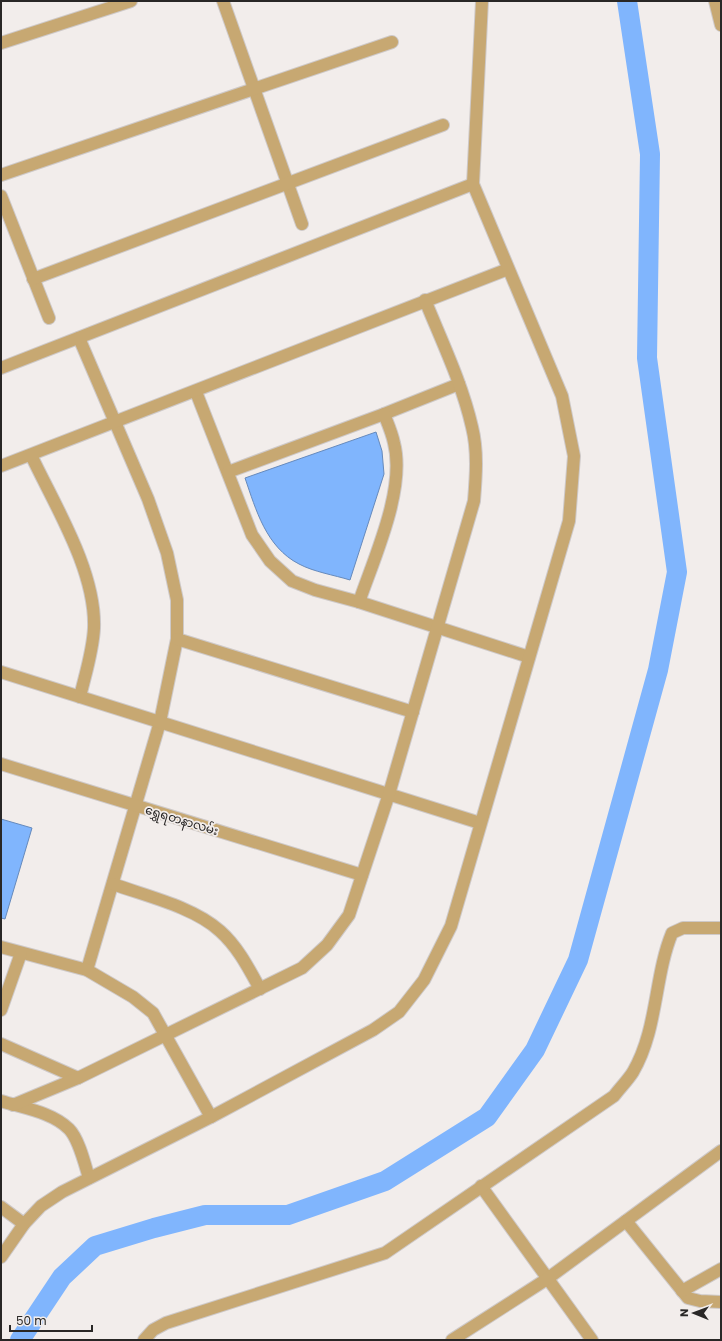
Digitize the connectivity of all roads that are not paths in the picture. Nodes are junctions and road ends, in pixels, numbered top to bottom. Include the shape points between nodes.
1 (131, 1) edge
2 (223, 1) edge
3 (482, 1) edge
4 (715, 1) edge
5 (721, 25) edge
6 (392, 42) dead end
7 (1, 44) edge
8 (256, 88) junction
9 (443, 125) dead end
10 (1, 175) edge
11 (288, 184) junction
12 (473, 184) junction
13 (1, 196) edge
14 (302, 224) dead end
15 (508, 269) junction
16 (33, 279) junction
17 (425, 300) junction
18 (49, 318) dead end
19 (79, 338) junction
20 (1, 368) edge
21 (459, 384) junction
22 (196, 392) junction
23 (384, 414) junction
24 (114, 422) junction
25 (31, 455) junction
26 (1, 466) edge
27 (228, 472) junction
28 (359, 602) junction
29 (436, 627) junction
30 (177, 639) junction
31 (529, 657) junction
32 (1, 672) edge
33 (80, 697) junction
34 (413, 712) junction
35 (160, 722) junction
36 (1, 764) edge
37 (390, 794) junction
38 (136, 806) junction
39 (480, 823) junction
40 (362, 875) junction
41 (113, 884) junction
42 (721, 928) edge
43 (1, 947) edge
44 (21, 953) junction
45 (87, 970) junction
46 (260, 989) junction
47 (1, 1009) edge
48 (165, 1036) junction
49 (1, 1044) edge
50 (78, 1078) junction
51 (1, 1101) edge
52 (13, 1105) junction
53 (211, 1117) junction
54 (721, 1151) edge
55 (89, 1178) junction
56 (481, 1186) junction
57 (1, 1207) edge
58 (626, 1221) junction
59 (24, 1224) junction
60 (1, 1257) edge
61 (721, 1269) edge
62 (547, 1279) junction
63 (682, 1291) junction
64 (721, 1302) edge
65 (466, 1336) edge
66 (144, 1340) edge
67 (452, 1340) edge
68 (592, 1340) edge

1 - 7 street
2 - 8 street
3 - 12 street
4 - 5 street
6 - 8 street
8 - 10 street
8 - 11 street
9 - 11 street
11 - 14 street
11 - 16 street
12 - 15 street
12 - 19 street
13 - 16 street
15 - 17 street
15 - 31 street via 562,396 574,456 569,522
16 - 18 street
17 - 21 street
17 - 22 street
19 - 20 street
19 - 24 street
21 - 23 street
21 - 29 street via 472,428 476,465 474,501
22 - 24 street
22 - 27 street
23 - 27 street
23 - 28 street via 395,444 397,472 392,505
24 - 25 street
24 - 30 street via 148,499 167,553 177,600
25 - 26 street
25 - 33 street via 76,548 90,587 94,628
27 - 28 street via 252,535 270,561 292,582
28 - 29 street
29 - 31 street
29 - 34 street
30 - 34 street
30 - 35 street
31 - 39 street
32 - 33 street
33 - 35 street
34 - 37 street
35 - 37 street
35 - 38 street
36 - 38 street, ရွှေရတနာလမ်း
37 - 39 street
37 - 40 street
38 - 40 street, ရွှေရတနာလမ်း
38 - 41 street
39 - 53 street via 451,926 424,980 399,1012 373,1030
40 - 46 street via 349,914 328,945 302,968
41 - 45 street
41 - 46 street via 193,913 220,930 242,957
42 - 56 street via 683,928 672,933 645,1047 633,1073 614,1096
43 - 44 street
44 - 45 street
44 - 47 street
45 - 48 street via 153,1013
46 - 48 street
48 - 50 street
48 - 53 street
49 - 50 street
50 - 52 street
51 - 52 street
52 - 55 street via 50,1116 70,1130 79,1147
53 - 55 street
54 - 58 street
55 - 59 street via 41,1206
56 - 62 street
56 - 66 street via 386,1253 166,1324 153,1330
57 - 59 street
58 - 62 street
58 - 63 street
59 - 60 street
61 - 63 street
62 - 65 street
62 - 68 street
63 - 64 street via 688,1298
65 - 67 street

